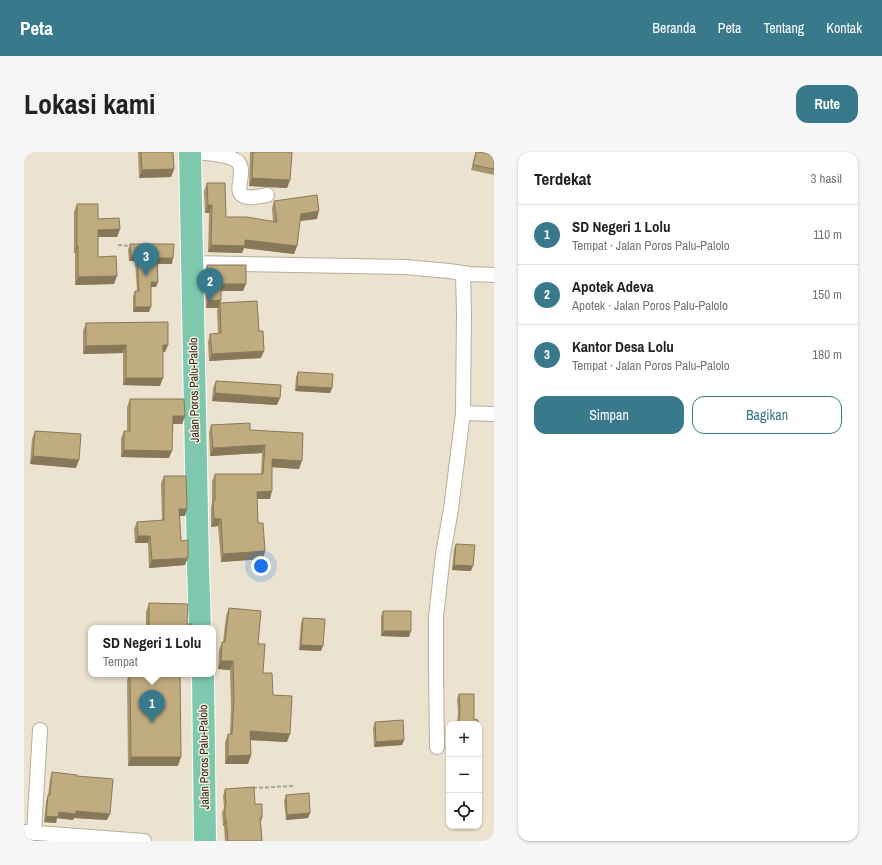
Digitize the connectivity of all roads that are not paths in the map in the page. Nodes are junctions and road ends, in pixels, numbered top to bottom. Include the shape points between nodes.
1 (190, 152) edge
2 (195, 152) edge
3 (266, 195) dead end
4 (191, 263) junction
5 (463, 273) junction
6 (494, 275) edge
7 (463, 413) junction
8 (494, 414) edge
9 (200, 625) edge
10 (202, 677) edge
11 (40, 730) dead end
12 (437, 747) dead end
13 (29, 833) edge
14 (144, 841) edge
15 (205, 841) edge

1 - 4 main road, Jalan Poros Palu-Palolo
2 - 3 street via 232,158 238,162 241,169 241,193 245,197 254,198
4 - 5 street via 405,267
4 - 9 main road, Jalan Poros Palu-Palolo
5 - 6 street
5 - 7 street
7 - 8 street
7 - 12 street via 436,617
10 - 15 main road, Jalan Poros Palu-Palolo
11 - 13 street
13 - 14 street

